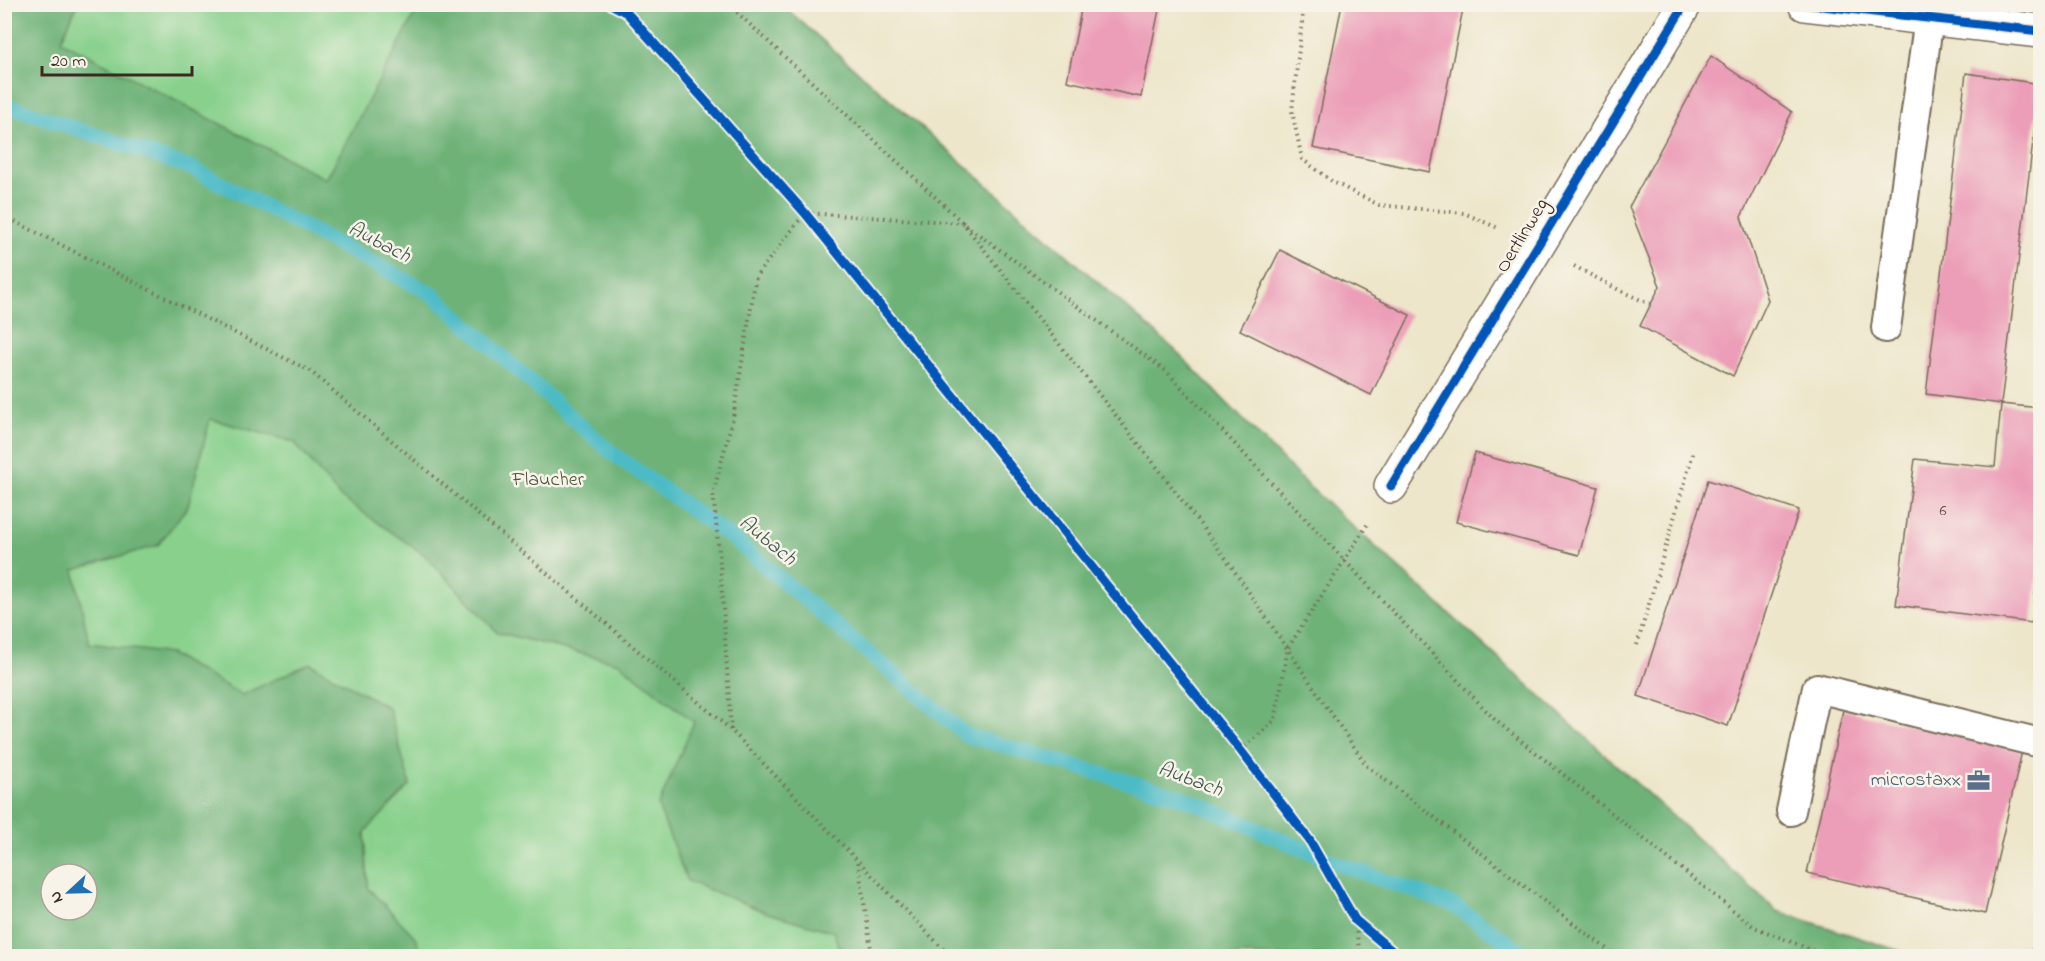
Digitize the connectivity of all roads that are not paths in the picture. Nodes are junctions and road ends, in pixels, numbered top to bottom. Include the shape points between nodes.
1 (1685, 4) edge
2 (1805, 4) edge
3 (1929, 18) junction
4 (2040, 31) edge
5 (1886, 327) dead end
6 (1391, 486) road end
7 (2040, 743) edge
8 (1791, 811) dead end

1 - 6 street, Oertlinweg
2 - 3 street
3 - 4 street
3 - 5 lane
7 - 8 lane via 1817,688

